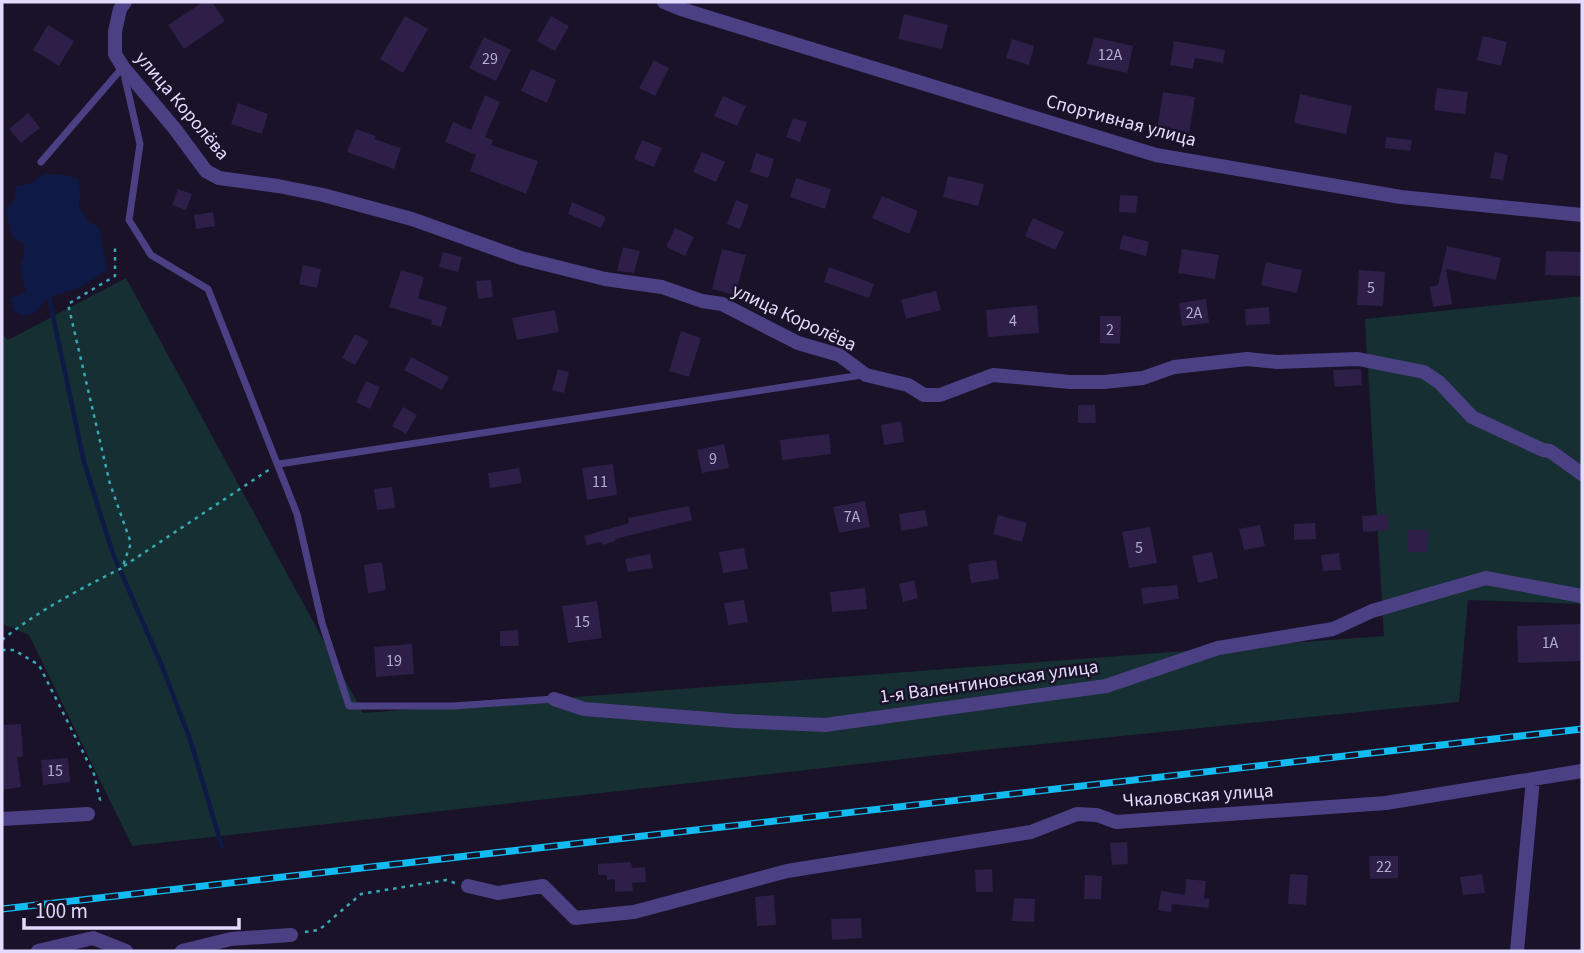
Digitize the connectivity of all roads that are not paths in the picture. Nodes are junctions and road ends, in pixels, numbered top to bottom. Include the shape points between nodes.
1 (125, 2) edge
2 (664, 2) edge
3 (681, 6) edge
4 (122, 67) junction
5 (41, 162) dead end
6 (1582, 215) edge
7 (866, 375) junction
8 (279, 464) junction
9 (1582, 474) edge
10 (1582, 596) edge
11 (554, 699) joint
12 (1582, 771) edge
13 (1534, 779) junction
14 (88, 814) road end
15 (2, 819) edge
16 (468, 887) road end
17 (291, 934) road end
18 (38, 951) edge
19 (126, 951) edge
20 (182, 951) edge
21 (1517, 951) edge

1 - 4 street, улица Королёва via 115,32 115,54
2 - 3 street, Спортивная улица
3 - 6 street, Спортивная улица via 1156,155 1401,197
4 - 5 lane
4 - 7 street, улица Королёва via 206,170 219,178 323,195 412,219 522,258 604,279 662,286 722,304 798,343 839,355
4 - 8 lane via 140,144 129,220 151,255 208,289
7 - 8 lane
7 - 9 street, улица Королёва via 908,385 924,395 940,395 993,375 1104,382 1174,367 1247,359 1358,359 1424,372 1472,417 1550,451
8 - 11 lane via 349,706 453,706
10 - 11 street, 1-я Валентиновская улица via 1486,578 1372,611 1333,629 1218,648 1106,686 825,725 584,709
12 - 13 street, Чкаловская улица
13 - 16 street, Чкаловская улица via 1386,803 1116,822 1077,814 1031,832 787,871 634,912 575,918 543,886 498,893
13 - 21 street
14 - 15 street
17 - 20 street via 231,939
18 - 19 street via 93,938

